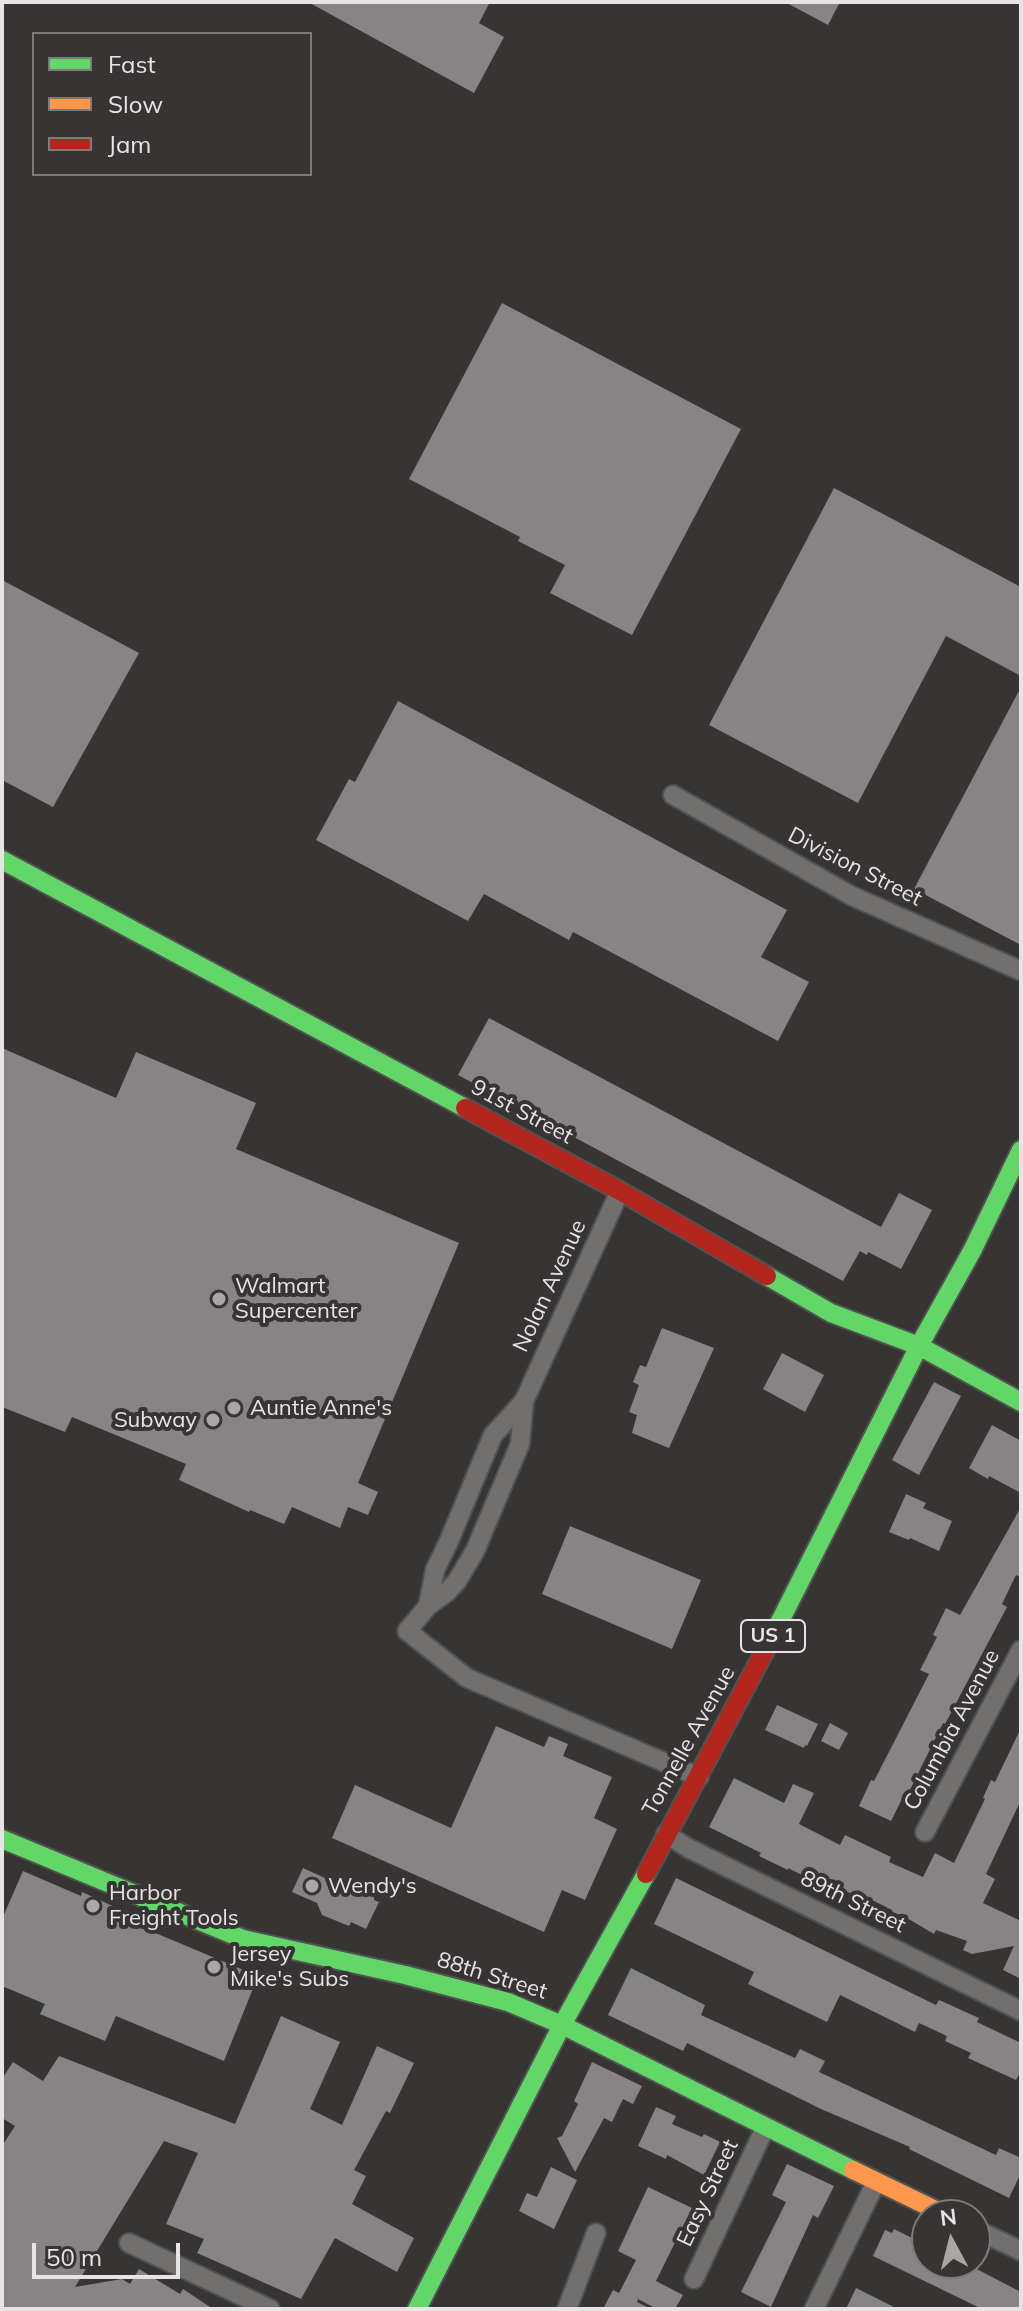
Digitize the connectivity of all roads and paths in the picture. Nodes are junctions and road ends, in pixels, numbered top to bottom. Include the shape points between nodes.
1 (673, 795) dead end
2 (2, 860) edge
3 (1021, 971) edge
4 (1021, 1150) edge
5 (620, 1191) junction
6 (919, 1346) junction
7 (524, 1401) junction
8 (1021, 1402) edge
9 (428, 1606) junction
10 (1021, 1650) edge
11 (699, 1777) junction
12 (925, 1832) dead end
13 (666, 1834) junction
14 (2, 1839) edge
15 (1021, 2011) edge
16 (562, 2025) junction
17 (765, 2128) junction
18 (876, 2182) junction
19 (912, 2199) edge
20 (596, 2233) dead end
21 (991, 2237) edge
22 (129, 2243) dead end
23 (1021, 2251) edge
24 (694, 2279) dead end
25 (270, 2309) edge
26 (417, 2309) edge
27 (567, 2309) edge
28 (814, 2309) edge

1 - 3 street, Division Street via 852,896
2 - 5 street, 91st Street
4 - 6 street, Tonnelle Avenue / US 1
5 - 6 street, 91st Street via 831,1313
5 - 7 street, Nolan Avenue
6 - 8 street, 91st Street
6 - 11 street, Tonnelle Avenue / US 1
7 - 9 street, Nolan Avenue via 493,1435 435,1570
7 - 9 street, Nolan Avenue via 520,1444 475,1551 457,1581
9 - 11 street, Nolan Avenue via 407,1631 467,1678
10 - 12 street, Columbia Avenue
11 - 13 street, Tonnelle Avenue / US 1
13 - 15 street, 89th Street
13 - 16 street, Tonnelle Avenue / US 1
14 - 16 street, 88th Street via 243,1939 493,1998
16 - 17 street, 88th Street
16 - 26 street, Tonnelle Avenue / US 1
17 - 18 street, 88th Street
17 - 24 street, Easy Street
18 - 19 street, 88th Street
18 - 28 street
20 - 27 street
21 - 23 street
22 - 25 street

